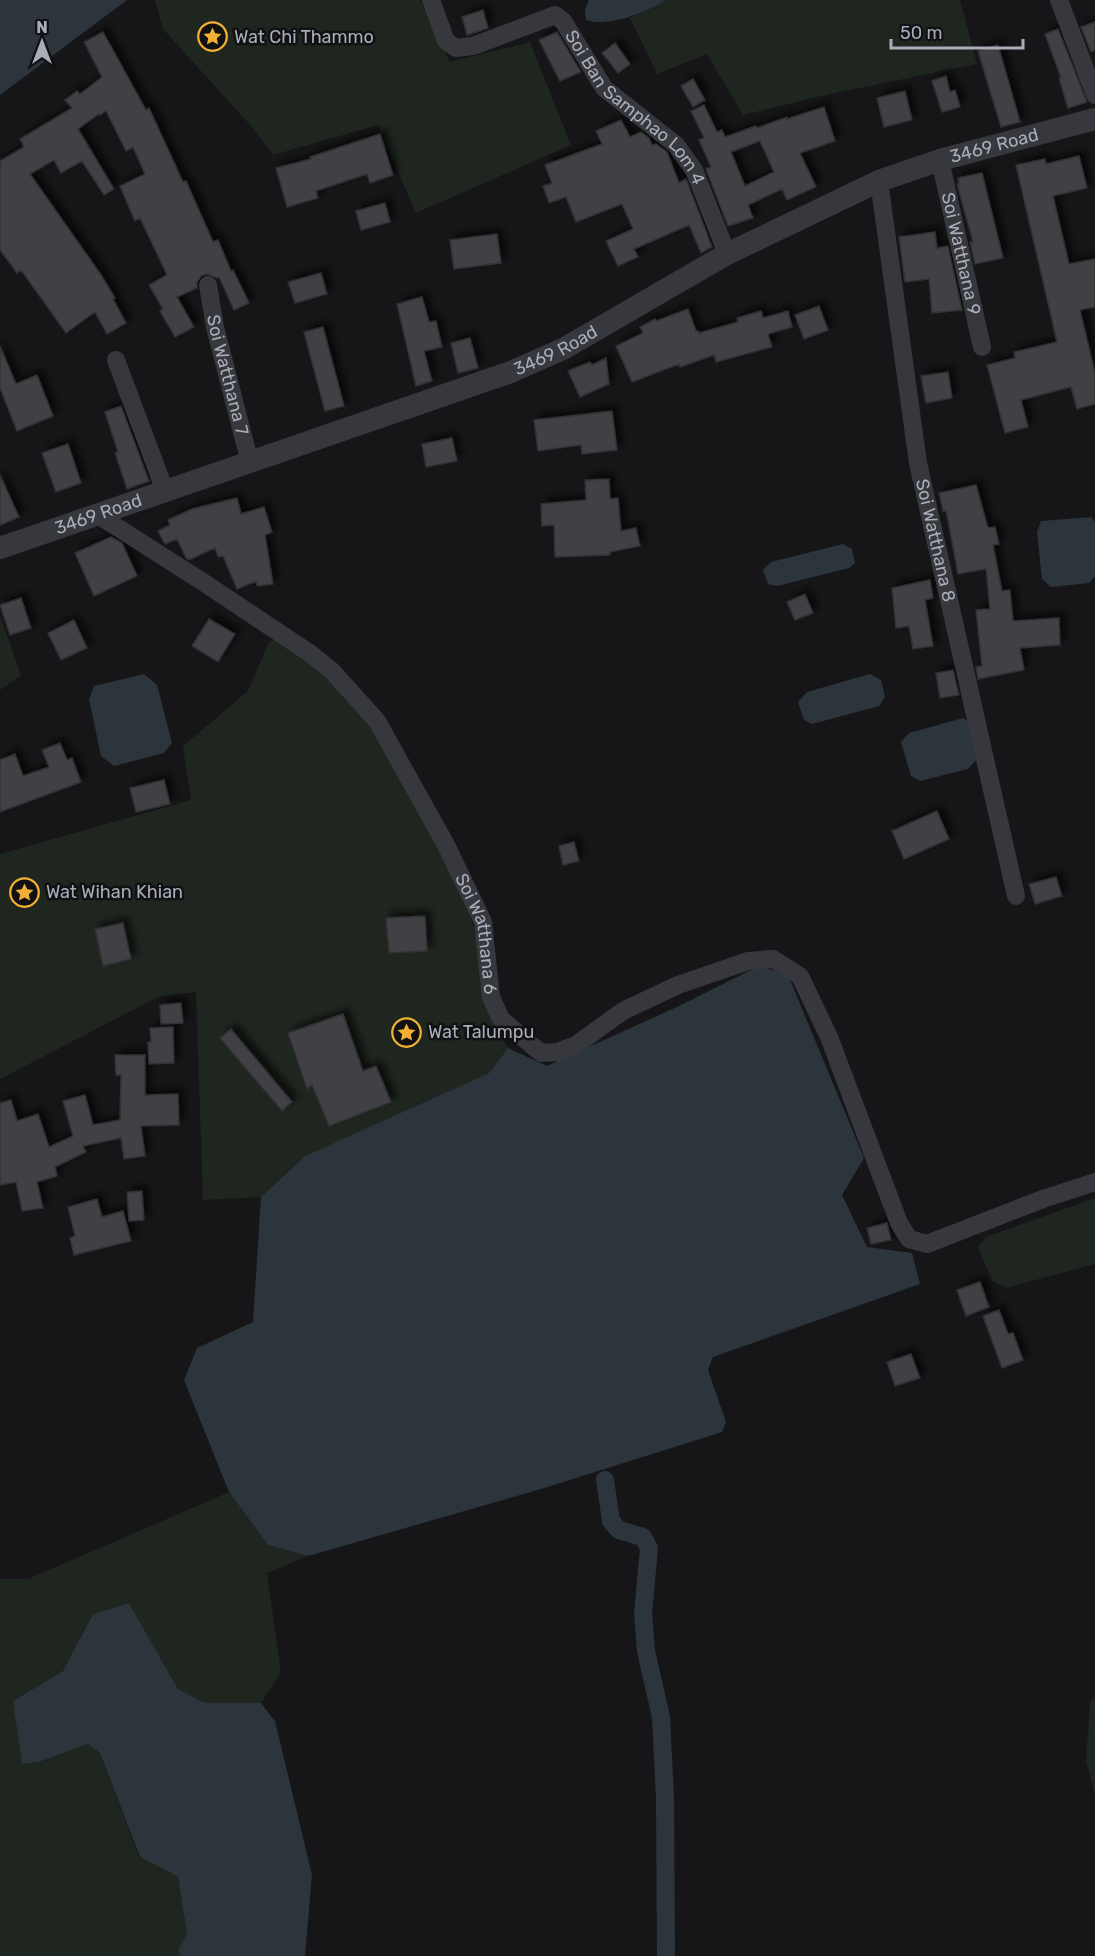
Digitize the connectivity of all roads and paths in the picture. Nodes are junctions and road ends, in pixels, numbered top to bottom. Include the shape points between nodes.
1 (431, 0) edge
2 (1059, 0) edge
3 (1095, 95) edge
4 (1095, 119) edge
5 (940, 160) junction
6 (879, 181) junction
7 (727, 254) junction
8 (208, 285) dead end
9 (982, 347) dead end
10 (116, 360) dead end
11 (250, 464) junction
12 (165, 491) junction
13 (98, 515) junction
14 (0, 549) edge
15 (1016, 896) dead end
16 (1095, 1182) edge

1 - 7 street, Soi Ban Samphao Lom 4 via 446,42 456,48 473,46 555,15 563,21 604,88 686,157
2 - 3 street
4 - 5 street, 3469 Road
5 - 6 street, 3469 Road
5 - 9 street, Soi Watthana 9
6 - 7 street, 3469 Road
6 - 15 street, Soi Watthana 8 via 918,464
7 - 11 street, 3469 Road via 564,349
8 - 11 street, Soi Watthana 7
10 - 12 street
11 - 12 street, 3469 Road
12 - 13 street, 3469 Road
13 - 14 street, 3469 Road
13 - 16 street, Soi Watthana 6 via 311,654 332,671 376,721 446,845 483,922 491,997 501,1019 541,1053 576,1045 623,1011 678,985 748,961 773,959 800,976 829,1037 899,1223 909,1239 927,1244

